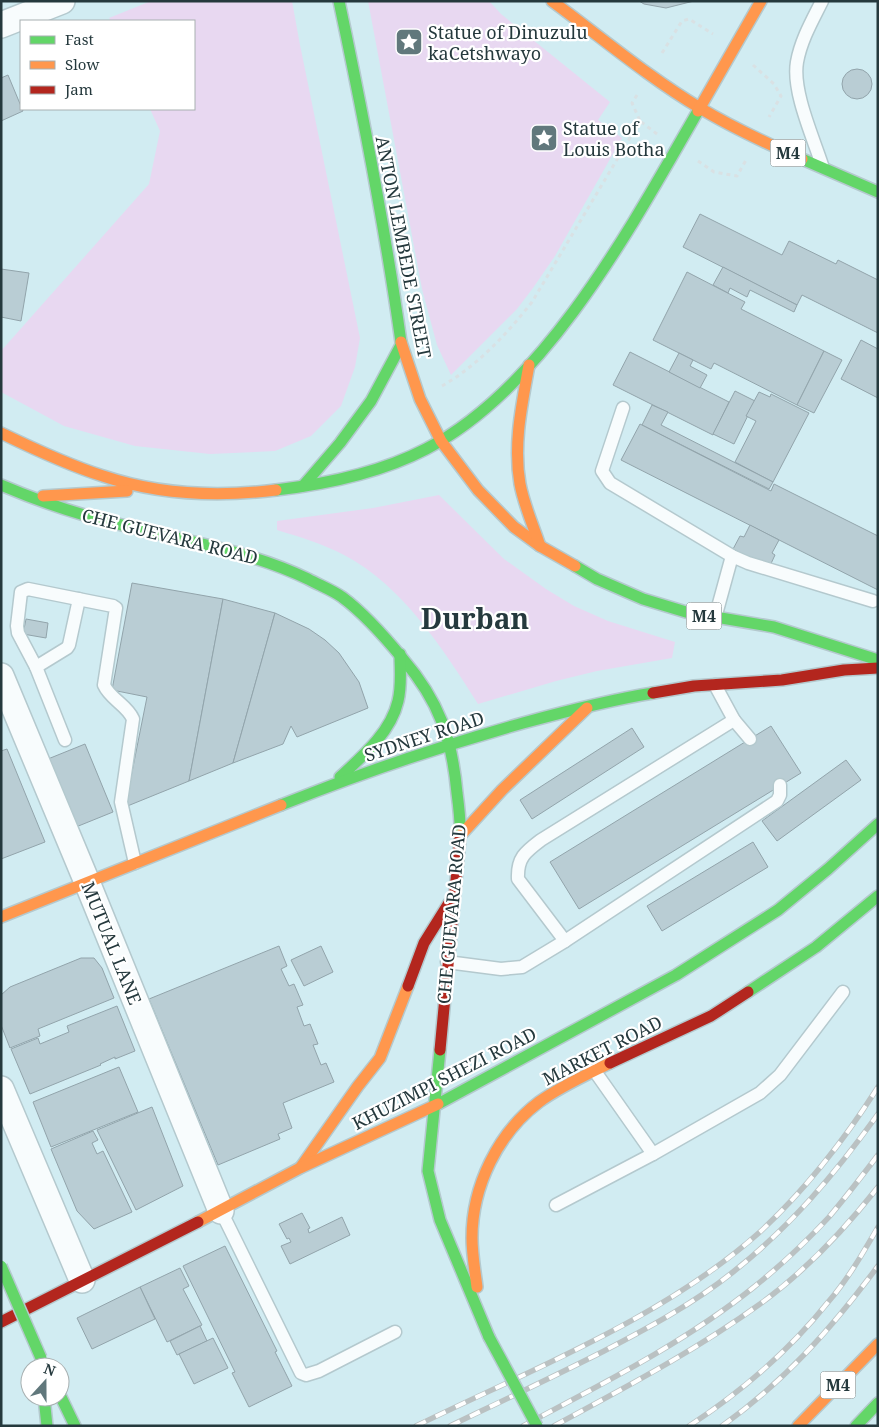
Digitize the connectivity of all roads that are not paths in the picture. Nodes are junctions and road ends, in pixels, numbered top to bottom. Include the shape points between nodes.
1 (62, 1) edge
2 (338, 1) edge
3 (552, 1) edge
4 (761, 1) edge
5 (822, 1) edge
6 (1, 25) edge
7 (700, 108) junction
8 (823, 169) junction
9 (878, 192) edge
10 (401, 345) junction
11 (529, 365) junction
12 (623, 408) dead end
13 (1, 433) edge
14 (441, 441) junction
15 (1, 485) edge
16 (303, 486) junction
17 (156, 489) junction
18 (1, 496) edge
19 (27, 497) junction
20 (540, 546) junction
21 (732, 556) junction
22 (78, 598) junction
23 (873, 602) dead end
24 (716, 618) junction
25 (400, 654) junction
26 (878, 660) edge
27 (36, 667) junction
28 (878, 668) edge
29 (1, 676) edge
30 (715, 685) junction
31 (590, 705) junction
32 (734, 720) junction
33 (750, 739) dead end
34 (64, 740) dead end
35 (449, 744) junction
36 (331, 785) junction
37 (780, 786) dead end
38 (878, 824) edge
39 (460, 836) junction
40 (136, 863) junction
41 (87, 882) junction
42 (878, 896) edge
43 (453, 898) junction
44 (1, 916) edge
45 (565, 941) junction
46 (447, 962) junction
47 (843, 992) dead end
48 (594, 1070) junction
49 (1, 1090) edge
50 (433, 1107) junction
51 (653, 1154) junction
52 (300, 1168) junction
53 (556, 1205) dead end
54 (220, 1211) junction
55 (1, 1266) edge
56 (82, 1280) junction
57 (481, 1319) junction
58 (1, 1322) edge
59 (396, 1332) dead end
60 (878, 1344) edge
61 (40, 1357) edge
62 (878, 1403) edge
63 (45, 1407) edge
64 (66, 1407) edge
65 (47, 1426) edge
66 (76, 1426) edge
67 (537, 1426) edge
68 (798, 1426) edge
69 (856, 1426) edge

1 - 6 street
2 - 10 main road, ANTON LEMBEDE STREET via 354,70
3 - 7 main road
4 - 7 main road
5 - 8 lane via 803,41 797,64 799,92
7 - 8 main road, M4
7 - 11 main road via 618,247
8 - 9 main road, M4
10 - 14 main road, ANTON LEMBEDE STREET via 420,398
10 - 16 main road via 367,408
11 - 14 main road via 496,400
11 - 20 main road via 517,450 520,484
12 - 21 lane via 603,466 604,476 615,488
13 - 17 main road via 105,478
14 - 16 main road via 389,466
14 - 20 main road, ANTON LEMBEDE STREET / M4 via 478,490 514,527
15 - 19 main road, CHE GUEVARA ROAD
16 - 17 main road via 241,494
17 - 19 main road
18 - 19 street
19 - 25 main road, CHE GUEVARA ROAD via 104,521 215,545 294,571 342,597
20 - 24 main road, ANTON LEMBEDE STREET / M4 via 597,579 643,599
21 - 23 lane
21 - 24 lane
22 - 27 lane via 67,648
22 - 27 lane via 30,589 21,592 18,633
22 - 40 lane via 116,608 104,685 130,712 133,720 121,802
24 - 26 main road, ANTON LEMBEDE STREET / M4 via 774,627
25 - 35 main road, CHE GUEVARA ROAD via 439,711
25 - 36 main road via 396,708 370,749
27 - 34 lane
28 - 30 main road, SYDNEY ROAD
29 - 41 street, MUTUAL LANE
30 - 31 main road, SYDNEY ROAD via 684,687
30 - 32 lane
31 - 35 main road, SYDNEY ROAD
31 - 39 main road via 502,790
32 - 33 lane
32 - 45 lane via 541,840 520,859 518,879
35 - 36 main road, SYDNEY ROAD
35 - 39 main road, CHE GUEVARA ROAD
36 - 40 main road, SYDNEY ROAD
37 - 45 lane via 778,801
38 - 50 main road, KHUZIMPI SHEZI ROAD via 778,910 676,976
39 - 43 main road, CHE GUEVARA ROAD
40 - 41 main road, SYDNEY ROAD
41 - 44 main road, SYDNEY ROAD
41 - 54 street, MUTUAL LANE
42 - 48 main road, MARKET ROAD via 816,947 711,1016
43 - 46 main road, CHE GUEVARA ROAD
43 - 52 main road via 424,943 380,1058
45 - 46 lane via 522,967 501,969
46 - 50 main road, CHE GUEVARA ROAD
47 - 51 lane via 771,1084
48 - 51 lane
48 - 57 main road, MARKET ROAD via 539,1102 515,1125 494,1154 478,1193 472,1238
49 - 56 street
50 - 52 main road, KHUZIMPI SHEZI ROAD
50 - 57 main road, CHE GUEVARA ROAD via 428,1171 440,1220
51 - 53 lane
52 - 54 main road, KHUZIMPI SHEZI ROAD
54 - 56 main road, KHUZIMPI SHEZI ROAD
54 - 59 lane via 301,1373 306,1375 318,1371
55 - 61 main road, bridge
56 - 58 main road, KHUZIMPI SHEZI ROAD
57 - 67 main road, CHE GUEVARA ROAD, bridge
60 - 68 main road, M4
62 - 69 main road, M4
63 - 65 main road
64 - 66 main road

